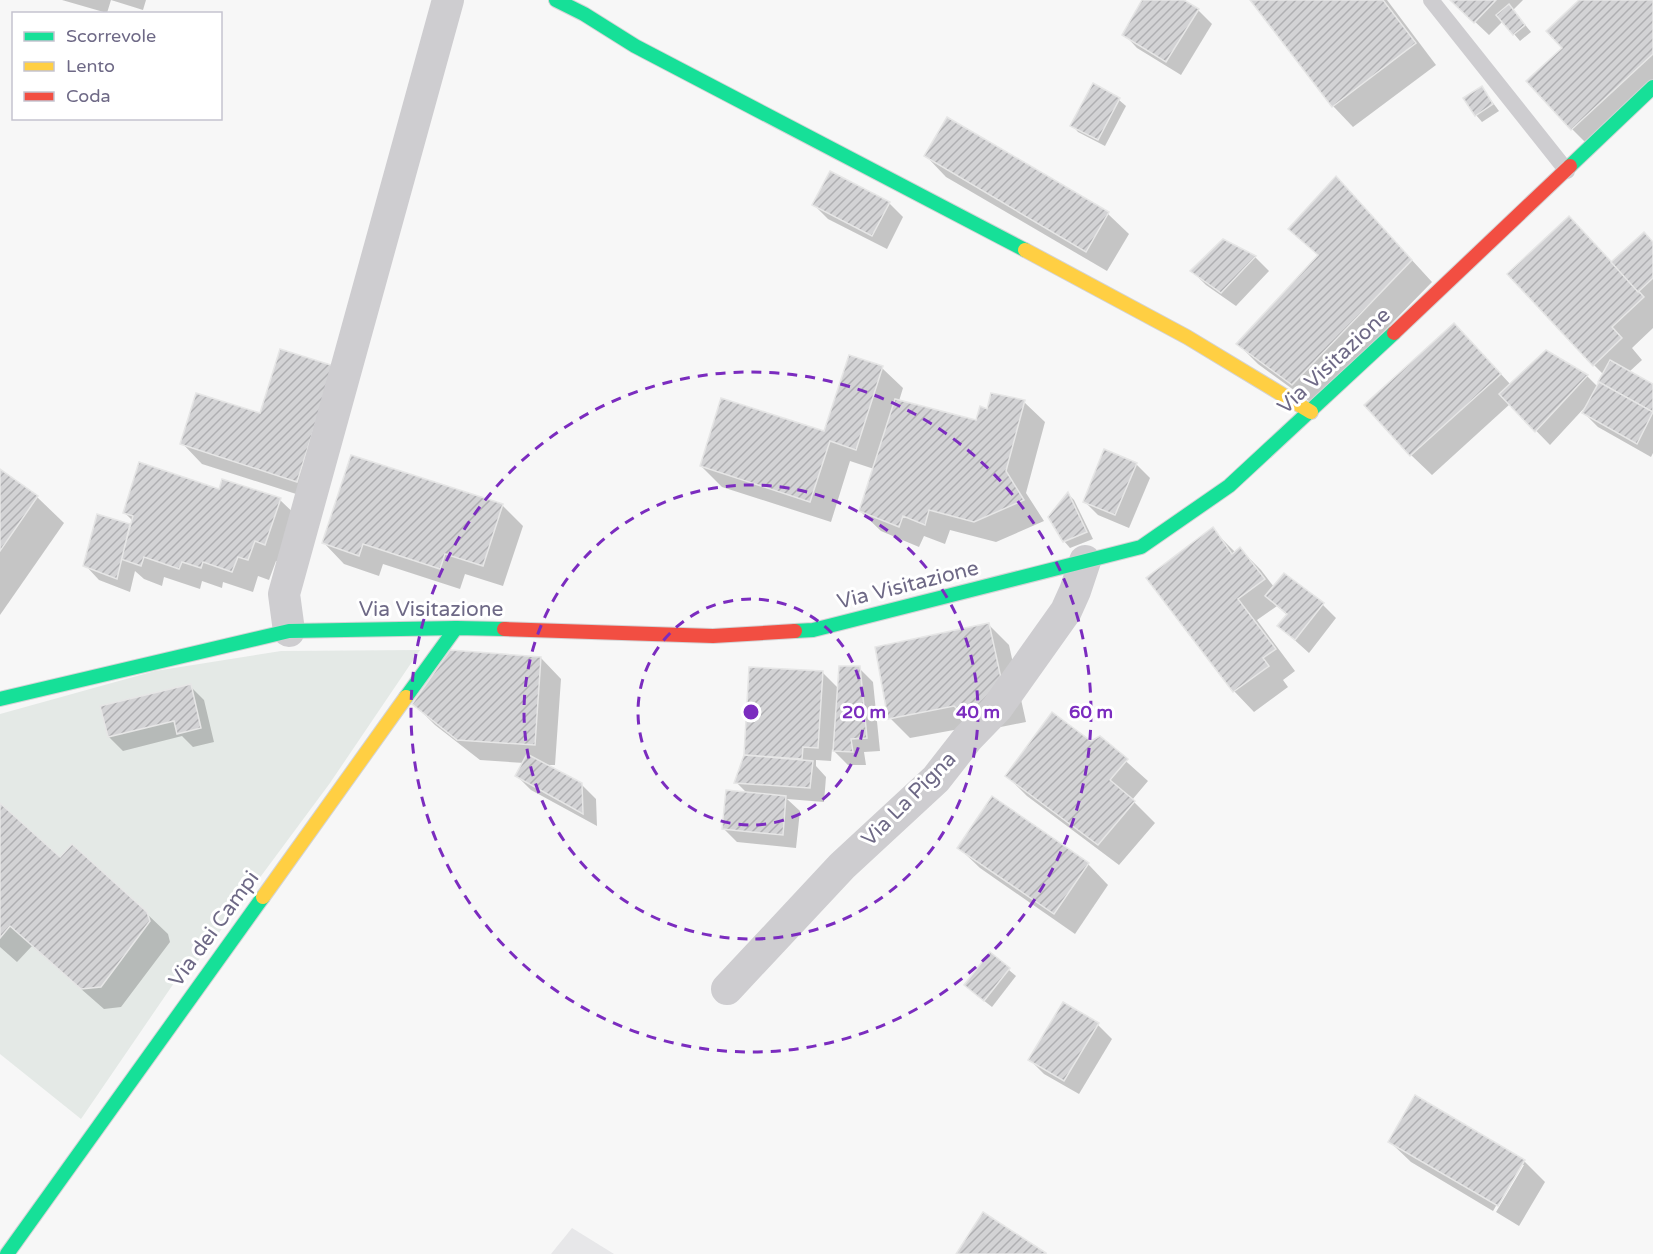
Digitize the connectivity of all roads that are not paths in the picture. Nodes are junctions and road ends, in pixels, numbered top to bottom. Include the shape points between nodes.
1 (448, 0) edge
2 (556, 0) edge
3 (1431, 0) edge
4 (1653, 87) edge
5 (1567, 171) junction
6 (1311, 412) junction
7 (1085, 561) junction
8 (456, 628) junction
9 (289, 631) junction
10 (0, 699) edge
11 (727, 989) dead end
12 (7, 1254) edge

1 - 9 street via 284,594
2 - 6 street via 1187,337
3 - 5 lane
4 - 5 street, Via Visitazione
5 - 6 street, Via Visitazione
6 - 7 street, Via Visitazione via 1229,486 1141,547
7 - 8 street, Via Visitazione via 813,630 713,636
7 - 11 street, Via La Pigna via 1066,611 997,708 936,779 842,866
8 - 9 street, Via Visitazione
8 - 12 street, Via dei Campi
9 - 10 street, Via Visitazione

